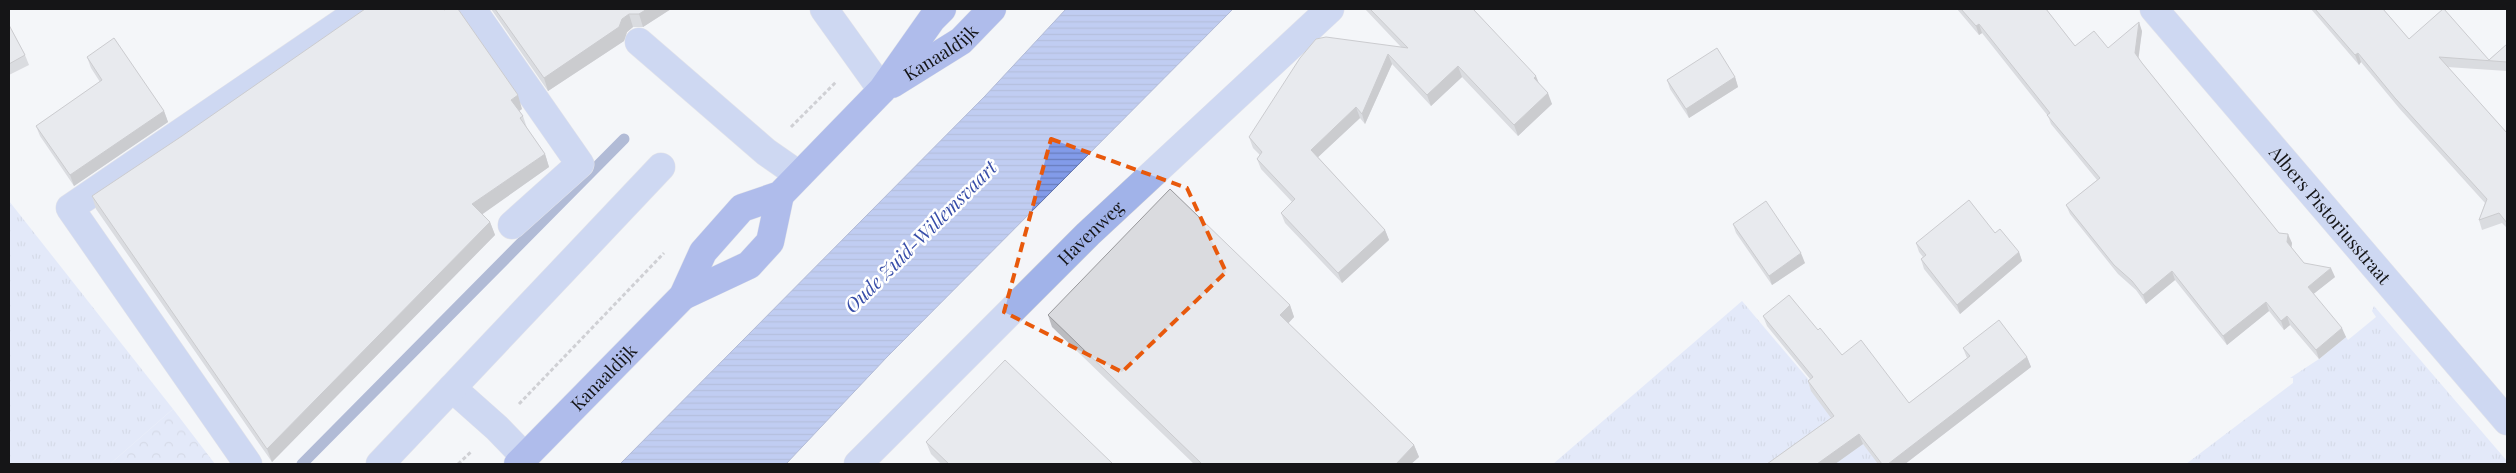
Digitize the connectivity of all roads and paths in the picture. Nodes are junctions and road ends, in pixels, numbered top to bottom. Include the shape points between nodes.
1 (362, 9) edge
2 (472, 9) edge
3 (824, 9) edge
4 (942, 9) edge
5 (992, 9) edge
6 (1330, 9) edge
7 (2154, 9) edge
8 (639, 42) dead end
9 (882, 90) junction
10 (661, 167) dead end
11 (799, 175) junction
12 (780, 195) junction
13 (512, 225) dead end
14 (683, 296) junction
15 (452, 388) junction
16 (2507, 422) edge
17 (521, 461) edge
18 (248, 464) edge
19 (380, 464) edge
20 (858, 464) edge

1 - 18 street via 70,208
2 - 13 street via 580,164
3 - 9 street, Kanaaldijk
4 - 9 main road, Kanaaldijk
5 - 9 main road, Kanaaldijk via 961,40
6 - 20 street, Havenweg via 1088,234
7 - 16 street, Albers Pistoriusstraat
8 - 11 street via 766,152
9 - 11 main road, Kanaaldijk
10 - 15 street
11 - 12 main road, Kanaaldijk
12 - 14 main road, Kanaaldijk via 742,208 703,252
12 - 14 main road, Kanaaldijk via 770,242 749,266
14 - 17 main road, Kanaaldijk
15 - 17 street, Kanaaldijk via 497,428
15 - 19 street

